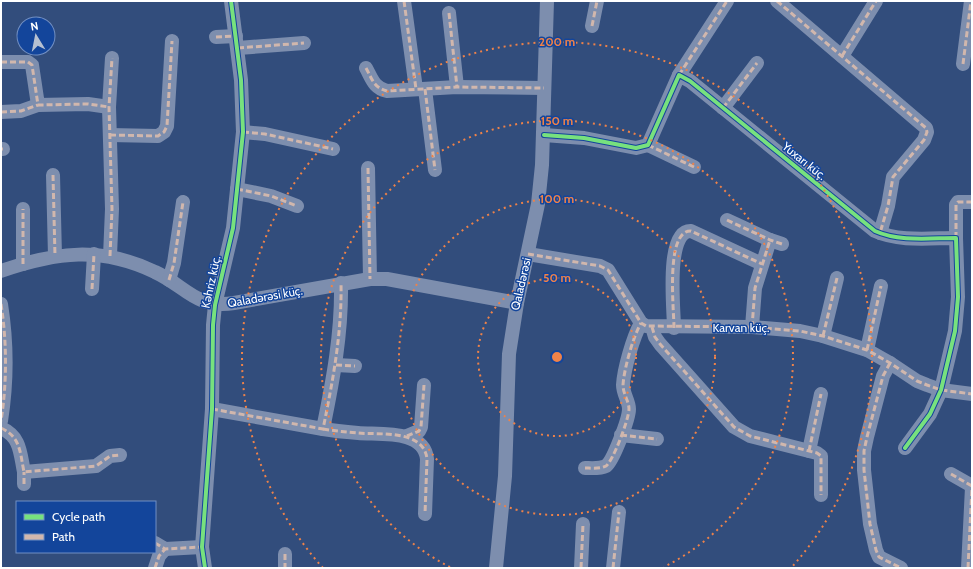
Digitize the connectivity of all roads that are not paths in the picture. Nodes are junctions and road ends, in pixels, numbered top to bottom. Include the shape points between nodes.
1 (232, 1) edge
2 (404, 1) edge
3 (547, 1) edge
4 (597, 1) edge
5 (727, 1) edge
6 (777, 1) edge
7 (876, 1) edge
8 (971, 1) edge
9 (450, 13) dead end
10 (592, 26) dead end
11 (216, 37) dead end
12 (172, 41) dead end
13 (237, 42) junction
14 (304, 43) dead end
15 (842, 56) junction
16 (112, 58) dead end
17 (1, 62) edge
18 (756, 64) dead end
19 (963, 64) dead end
20 (366, 68) dead end
21 (679, 75) junction
22 (457, 87) junction
23 (544, 88) junction
24 (421, 89) junction
25 (38, 106) junction
26 (109, 107) junction
27 (723, 108) junction
28 (1, 112) edge
29 (243, 132) junction
30 (110, 135) junction
31 (544, 135) junction
32 (648, 145) junction
33 (333, 149) dead end
34 (694, 167) dead end
35 (368, 168) dead end
36 (435, 170) dead end
37 (53, 175) dead end
38 (237, 190) junction
39 (183, 202) dead end
40 (972, 202) edge
41 (297, 206) dead end
42 (24, 209) dead end
43 (727, 220) dead end
44 (880, 233) junction
45 (956, 238) junction
46 (94, 254) junction
47 (528, 254) junction
48 (55, 256) junction
49 (110, 256) junction
50 (23, 264) junction
51 (762, 264) junction
52 (1, 271) edge
53 (837, 278) dead end
54 (370, 279) junction
55 (169, 280) junction
56 (341, 283) junction
57 (881, 286) dead end
58 (92, 289) dead end
59 (516, 303) junction
60 (1, 304) edge
61 (215, 305) junction
62 (646, 325) junction
63 (752, 327) junction
64 (674, 328) junction
65 (823, 336) junction
66 (867, 350) junction
67 (890, 363) junction
68 (336, 365) junction
69 (355, 366) dead end
70 (424, 386) dead end
71 (941, 390) junction
72 (821, 394) dead end
73 (972, 394) edge
74 (212, 409) junction
75 (1, 421) edge
76 (1, 428) edge
77 (323, 429) junction
78 (621, 435) junction
79 (407, 436) junction
80 (657, 439) dead end
81 (905, 448) dead end
82 (808, 451) junction
83 (120, 455) dead end
84 (584, 468) dead end
85 (951, 474) dead end
86 (972, 487) edge
87 (821, 495) dead end
88 (619, 512) dead end
89 (425, 514) dead end
90 (583, 524) dead end
91 (160, 546) edge
92 (202, 547) junction
93 (285, 554) dead end
94 (155, 568) edge
95 (205, 568) edge
96 (285, 568) edge
97 (496, 568) edge
98 (581, 568) edge
99 (613, 568) edge
100 (901, 568) edge
101 (968, 568) edge

1 - 13 street, Kəhriz küç.
2 - 24 street
3 - 23 street, Qaladərəsi
4 - 10 street
5 - 21 street
6 - 15 street
7 - 15 street
8 - 19 street
9 - 22 street
11 - 13 street
12 - 30 street via 167,126 164,132 158,136
13 - 14 street
13 - 29 street, Kəhriz küç.
15 - 44 street via 926,128 927,132 924,140 893,177
16 - 26 street
17 - 25 street via 28,62 32,65
18 - 27 street
20 - 24 street via 379,90 387,92
21 - 27 street, Yuxarı küç.
21 - 32 street
22 - 23 street
22 - 24 street
23 - 31 street, Qaladərəsi
24 - 36 street
25 - 26 street via 88,104
25 - 28 street via 21,111
26 - 30 street
27 - 44 street, Yuxarı küç.
29 - 33 street via 265,134
29 - 38 street, Kəhriz küç.
30 - 49 street
31 - 32 street via 584,138 636,148
31 - 47 street, Qaladərəsi via 538,204
32 - 34 street
35 - 54 street
37 - 48 street
38 - 41 street via 271,196
38 - 61 street, Kəhriz küç. via 233,228
39 - 55 street
40 - 45 street via 958,202 956,205
42 - 50 street
43 - 51 street via 776,242
44 - 45 street, Yuxarı küç. via 907,237
45 - 71 street via 958,297 955,331
46 - 48 street, Qaladərəsi küç.
46 - 49 street, Qaladərəsi küç.
46 - 58 street
47 - 59 street, Qaladərəsi
47 - 62 street via 600,266 608,270
48 - 50 street, Qaladərəsi küç.
49 - 55 street, Qaladərəsi küç. via 139,265
50 - 52 street, Qaladərəsi küç.
51 - 63 street via 755,288
51 - 64 street via 686,231 682,234 673,258
53 - 65 street
54 - 56 street, Qaladərəsi küç.
54 - 59 street, Qaladərəsi küç. via 387,279
55 - 61 street, Qaladərəsi küç. via 193,297
56 - 61 street, Qaladərəsi küç.
56 - 68 street via 340,333
57 - 66 street
59 - 97 street, Qaladərəsi via 509,354 505,476
60 - 75 street via 4,324 5,392
61 - 74 street, Kəhriz küç. via 212,337
62 - 64 street, Karvan küç.
62 - 78 street via 636,331 632,344 623,385 629,408 628,417
62 - 82 street via 734,427 750,436
63 - 64 street, Karvan küç.
63 - 65 street, Karvan küç. via 793,330
65 - 66 street, Karvan küç.
66 - 67 street, Karvan küç.
67 - 71 street, Karvan küç. via 917,381
67 - 100 street via 883,376 867,437 864,470 870,524 876,550 879,557
68 - 69 street
68 - 77 street
70 - 79 street via 421,427 419,431
71 - 73 street, Karvan küç.
71 - 81 street via 930,414
72 - 82 street
74 - 77 street
74 - 92 street, Kəhriz küç.
76 - 83 street via 15,437 24,478 96,466 110,456
77 - 79 street
78 - 80 street
78 - 84 street via 608,465 603,468
79 - 89 street via 423,446 427,452
82 - 87 street via 821,456
85 - 86 street
86 - 101 street
88 - 99 street
90 - 98 street
91 - 92 street
91 - 94 street via 160,556
92 - 95 street, Kəhriz küç.
93 - 96 street

